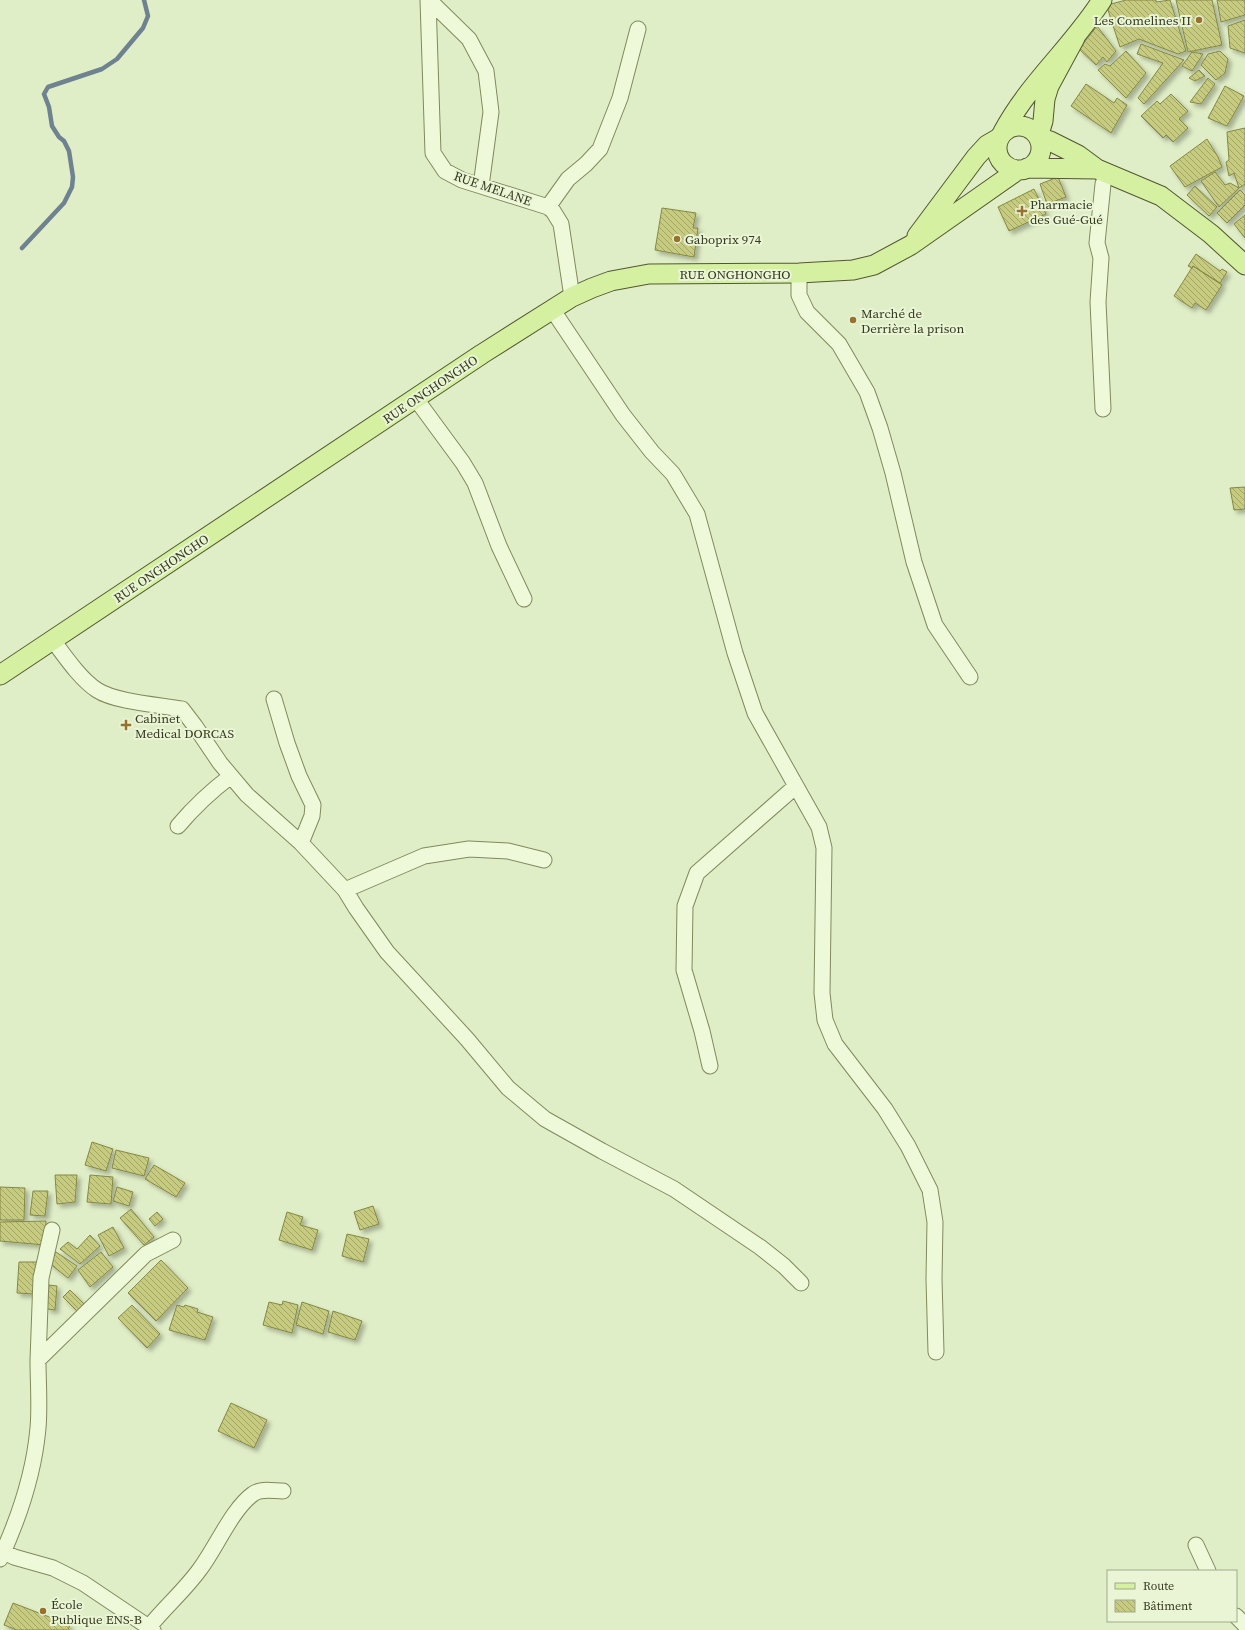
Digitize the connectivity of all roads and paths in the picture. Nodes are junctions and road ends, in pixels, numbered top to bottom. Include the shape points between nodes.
1 (428, 0) edge
2 (1102, 0) edge
3 (638, 30) dead end
4 (1074, 38) junction
5 (1001, 135) junction
6 (1038, 137) junction
7 (1022, 169) junction
8 (1102, 171) junction
9 (481, 186) junction
10 (548, 207) junction
11 (910, 245) junction
12 (1245, 265) edge
13 (800, 273) junction
14 (572, 297) junction
15 (552, 309) junction
16 (416, 399) junction
17 (1103, 409) dead end
18 (524, 598) dead end
19 (52, 639) junction
20 (0, 675) edge
21 (970, 677) dead end
22 (274, 699) dead end
23 (231, 776) junction
24 (796, 786) junction
25 (178, 826) dead end
26 (301, 844) junction
27 (544, 860) dead end
28 (345, 890) junction
29 (710, 1066) dead end
30 (52, 1230) dead end
31 (174, 1240) dead end
32 (801, 1283) dead end
33 (936, 1352) dead end
34 (38, 1360) junction
35 (283, 1491) dead end
36 (1196, 1545) dead end
37 (2, 1556) edge
38 (1208, 1570) edge
39 (1237, 1617) edge
40 (1245, 1625) edge
41 (151, 1628) edge

1 - 9 street via 469,39 486,71 491,112
1 - 9 street, RUE MELANE via 433,153 445,171
2 - 4 main road
3 - 10 street via 620,98 600,149 568,179
4 - 5 main road via 1021,104
4 - 6 main road via 1049,86
5 - 6 main road via 1010,127 1018,126 1026,127
5 - 7 main road via 997,145 1000,159 1011,168
5 - 11 main road via 976,157
6 - 7 main road via 1040,155 1035,163
6 - 8 main road via 1078,155
7 - 8 main road
7 - 11 main road, RUE ONGHONGHO
8 - 12 main road via 1145,188 1171,203 1215,237
8 - 17 street via 1103,184 1096,243 1101,258 1098,302
9 - 10 street, RUE MELANE
10 - 14 street, RUE MELANE via 554,211 561,224
11 - 13 main road, RUE ONGHONGHO via 874,265 852,270
13 - 14 main road, RUE ONGHONGHO via 648,274 611,281
13 - 21 street via 799,296 807,312 839,344 867,392 893,473 914,562 935,625
14 - 15 main road, RUE ONGHONGHO
15 - 16 main road, RUE ONGHONGHO
15 - 24 street via 623,415 673,474 697,514 735,654 755,713
16 - 18 street via 475,483
16 - 19 main road, RUE ONGHONGHO
19 - 20 main road, RUE ONGHONGHO
19 - 23 street via 98,691 119,698 182,709
22 - 26 street via 299,776 313,805 312,816
23 - 25 street via 194,807
23 - 26 street
24 - 29 street via 697,873 685,906 684,970
24 - 33 street via 819,827 824,848 822,993 825,1020 835,1044 885,1109 908,1146 930,1190 935,1222
26 - 28 street
27 - 28 street via 508,851 469,849 424,856
28 - 32 street via 387,952 508,1088 545,1119 674,1189 760,1247
30 - 34 street via 40,1278
31 - 34 street via 146,1254
34 - 37 street via 39,1404 36,1442 22,1504
35 - 41 street via 262,1491 253,1494 246,1501 232,1518 199,1570
36 - 38 street
37 - 41 street via 53,1568 83,1583
39 - 40 street

